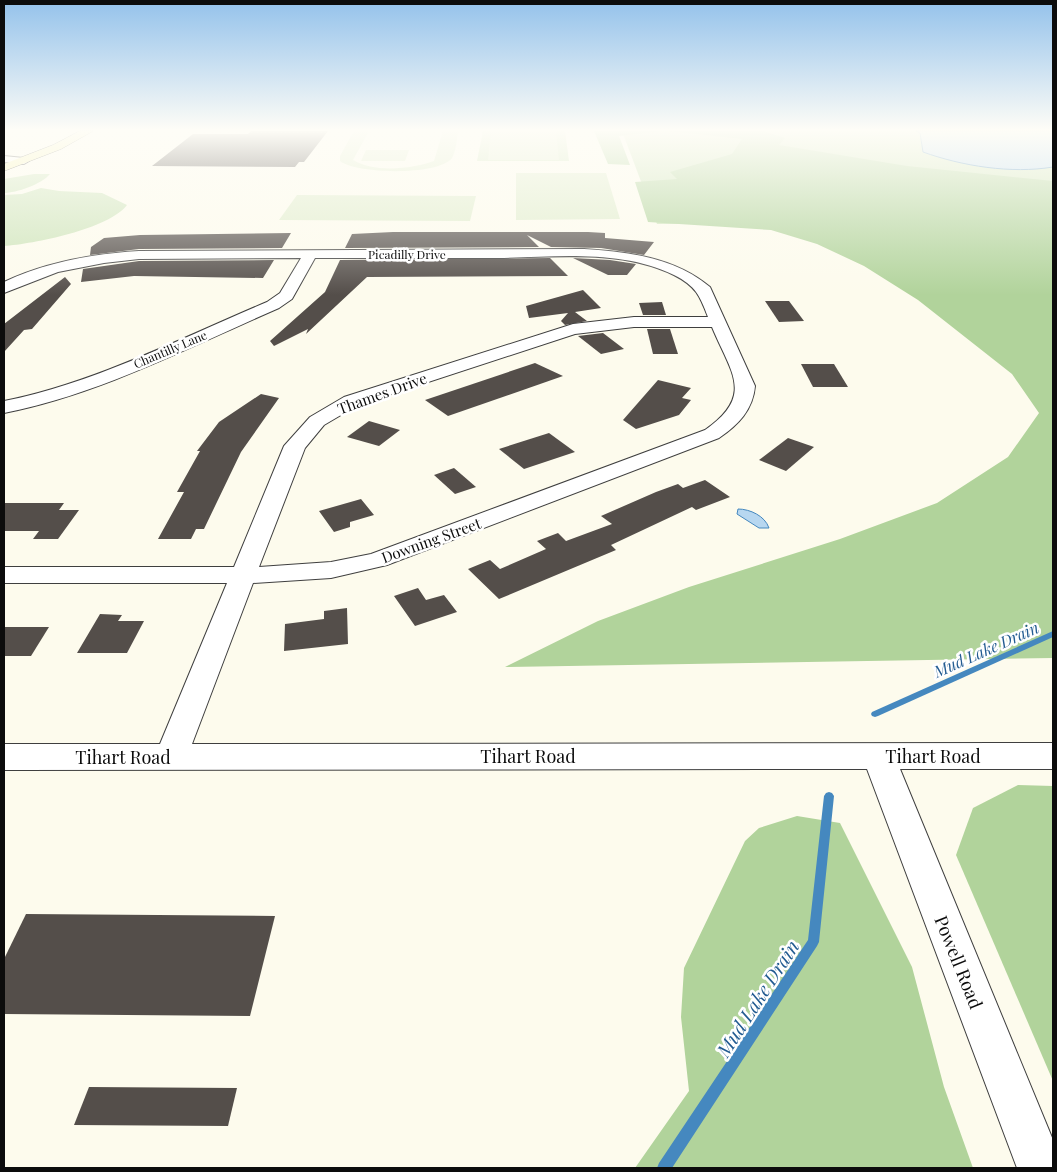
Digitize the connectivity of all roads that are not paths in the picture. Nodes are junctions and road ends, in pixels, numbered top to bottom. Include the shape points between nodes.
1 (312, 254) junction
2 (4, 288) edge
3 (720, 322) junction
4 (4, 407) edge
5 (4, 575) edge
6 (242, 575) junction
7 (171, 756) junction
8 (878, 756) junction
9 (1053, 756) edge
10 (4, 757) edge
11 (1041, 1168) edge

1 - 2 street, Picadilly Drive via 139,255 66,265
1 - 3 street, Picadilly Drive via 584,253 625,257 661,265 692,279 705,290
1 - 4 street, Chantilly Lane via 286,296 273,306 92,382 40,400
3 - 6 street, Thames Drive via 626,322 573,329 338,407 308,429 295,446
3 - 6 street, Downing Street via 746,386 746,394 744,403 732,419 712,434 378,560 308,573
5 - 6 street, Downing Street
6 - 7 street, Thames Drive
7 - 8 street, Tihart Road
7 - 10 street, Tihart Road
8 - 9 street, Tihart Road
8 - 11 street, Powell Road

